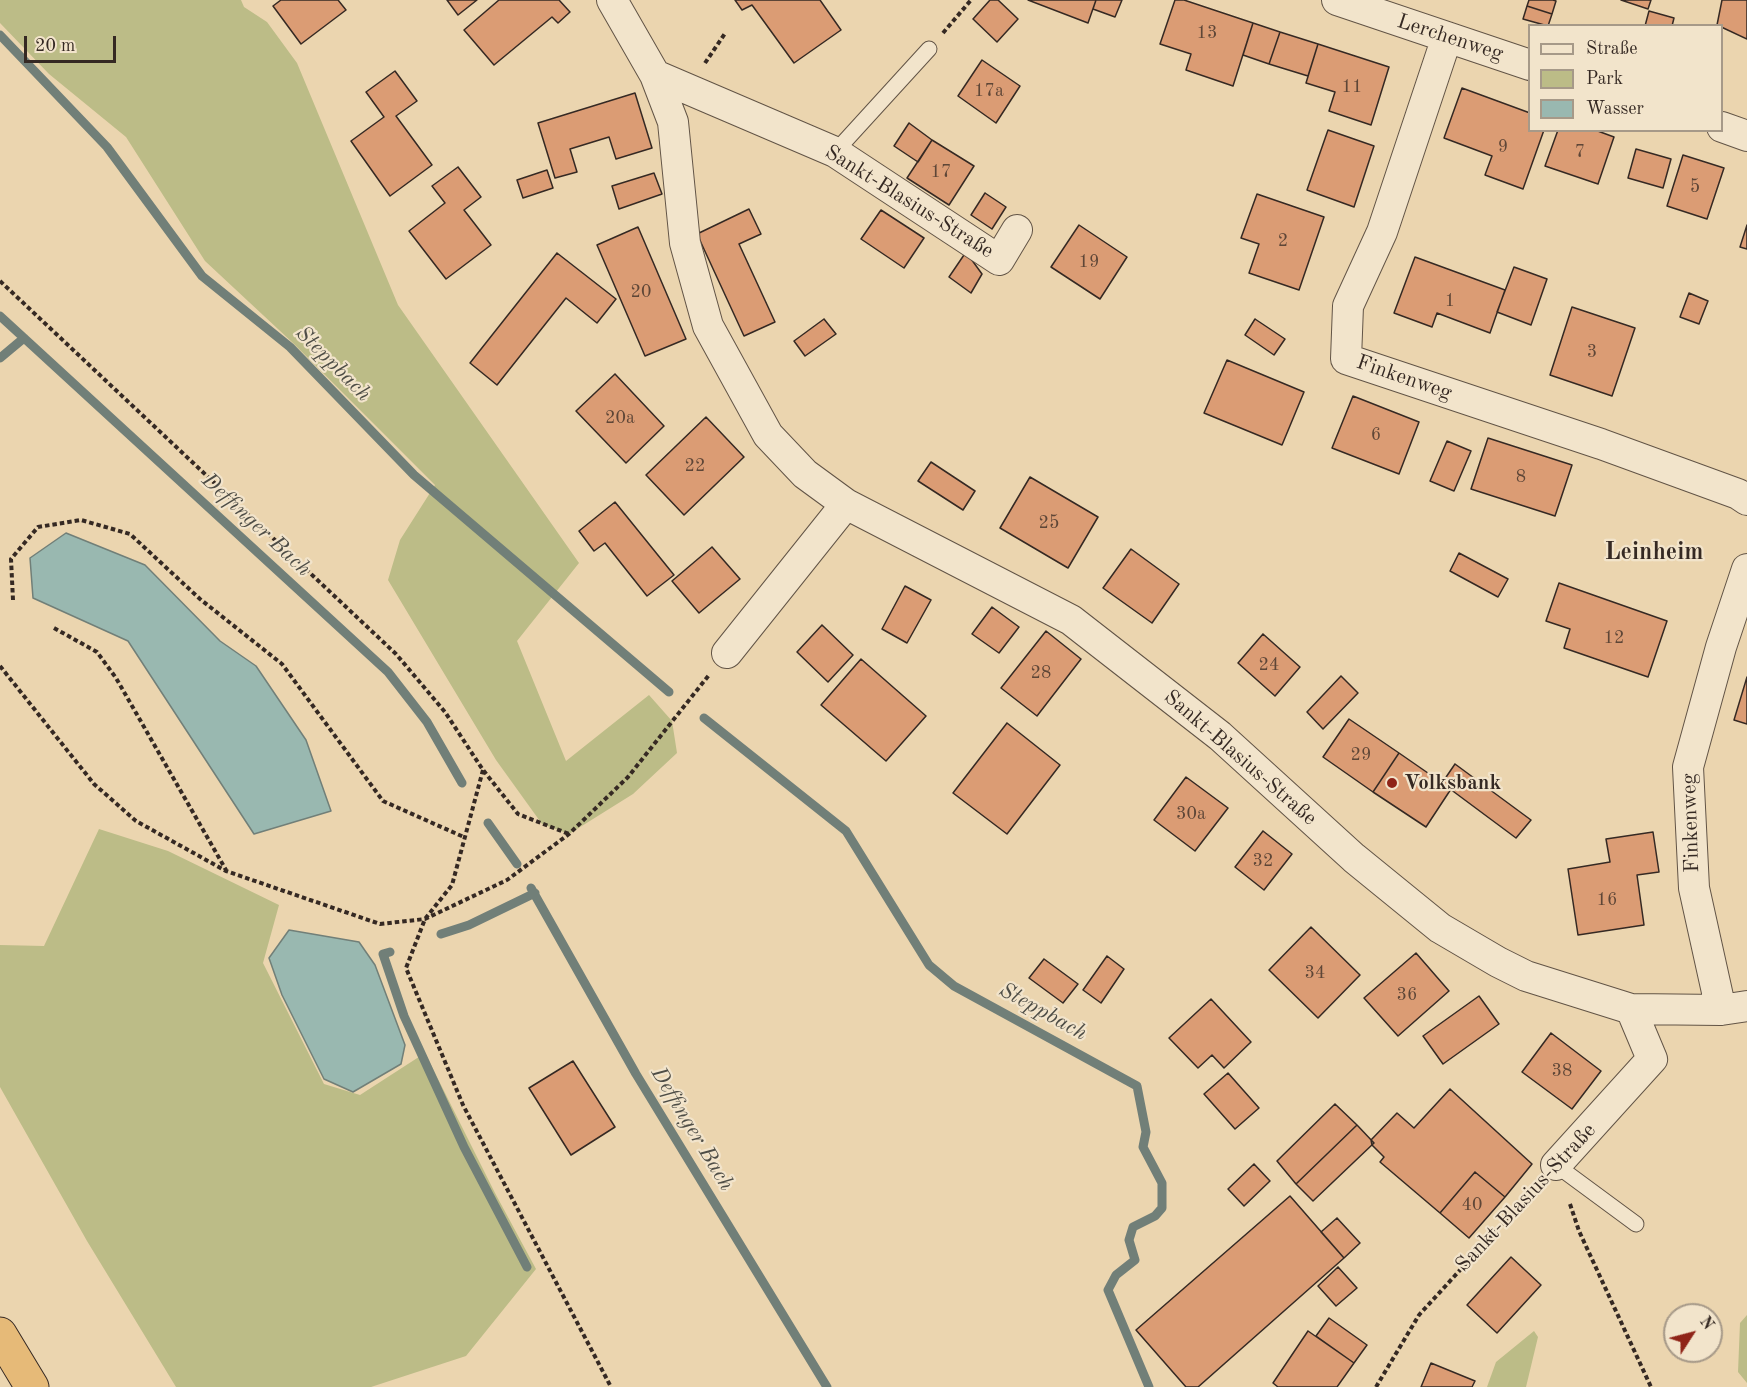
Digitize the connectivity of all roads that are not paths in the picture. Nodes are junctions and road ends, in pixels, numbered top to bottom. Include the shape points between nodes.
1 (612, 0) edge
2 (1338, 0) edge
3 (1447, 38) junction
4 (929, 49) road end
5 (1528, 64) edge
6 (655, 75) junction
7 (1723, 127) edge
8 (1747, 136) edge
9 (835, 152) junction
10 (1017, 230) dead end
11 (1747, 500) edge
12 (846, 504) junction
13 (1747, 569) edge
14 (727, 653) road end
15 (1734, 1008) edge
16 (1631, 1009) junction
17 (1556, 1165) joint
18 (1636, 1224) dead end
19 (0, 1334) edge
20 (32, 1387) edge

1 - 6 street, Sankt-Blasius-Straße
2 - 3 street, Lerchenweg
3 - 5 street, Lerchenweg
3 - 11 street, Finkenweg via 1382,232 1348,306 1346,358 1612,448
4 - 9 lane
6 - 9 street, Sankt-Blasius-Straße
6 - 12 street, Sankt-Blasius-Straße via 673,122 685,243 708,326 768,435 805,474
7 - 8 street
9 - 10 street, Sankt-Blasius-Straße via 999,260
12 - 14 street
12 - 16 street, Sankt-Blasius-Straße via 1071,620 1220,736 1354,858 1440,928 1526,976
13 - 15 street, Finkenweg via 1688,767 1694,888
15 - 16 street, Sankt-Blasius-Straße
16 - 17 street, Sankt-Blasius-Straße via 1652,1059
17 - 18 lane
19 - 20 highway

